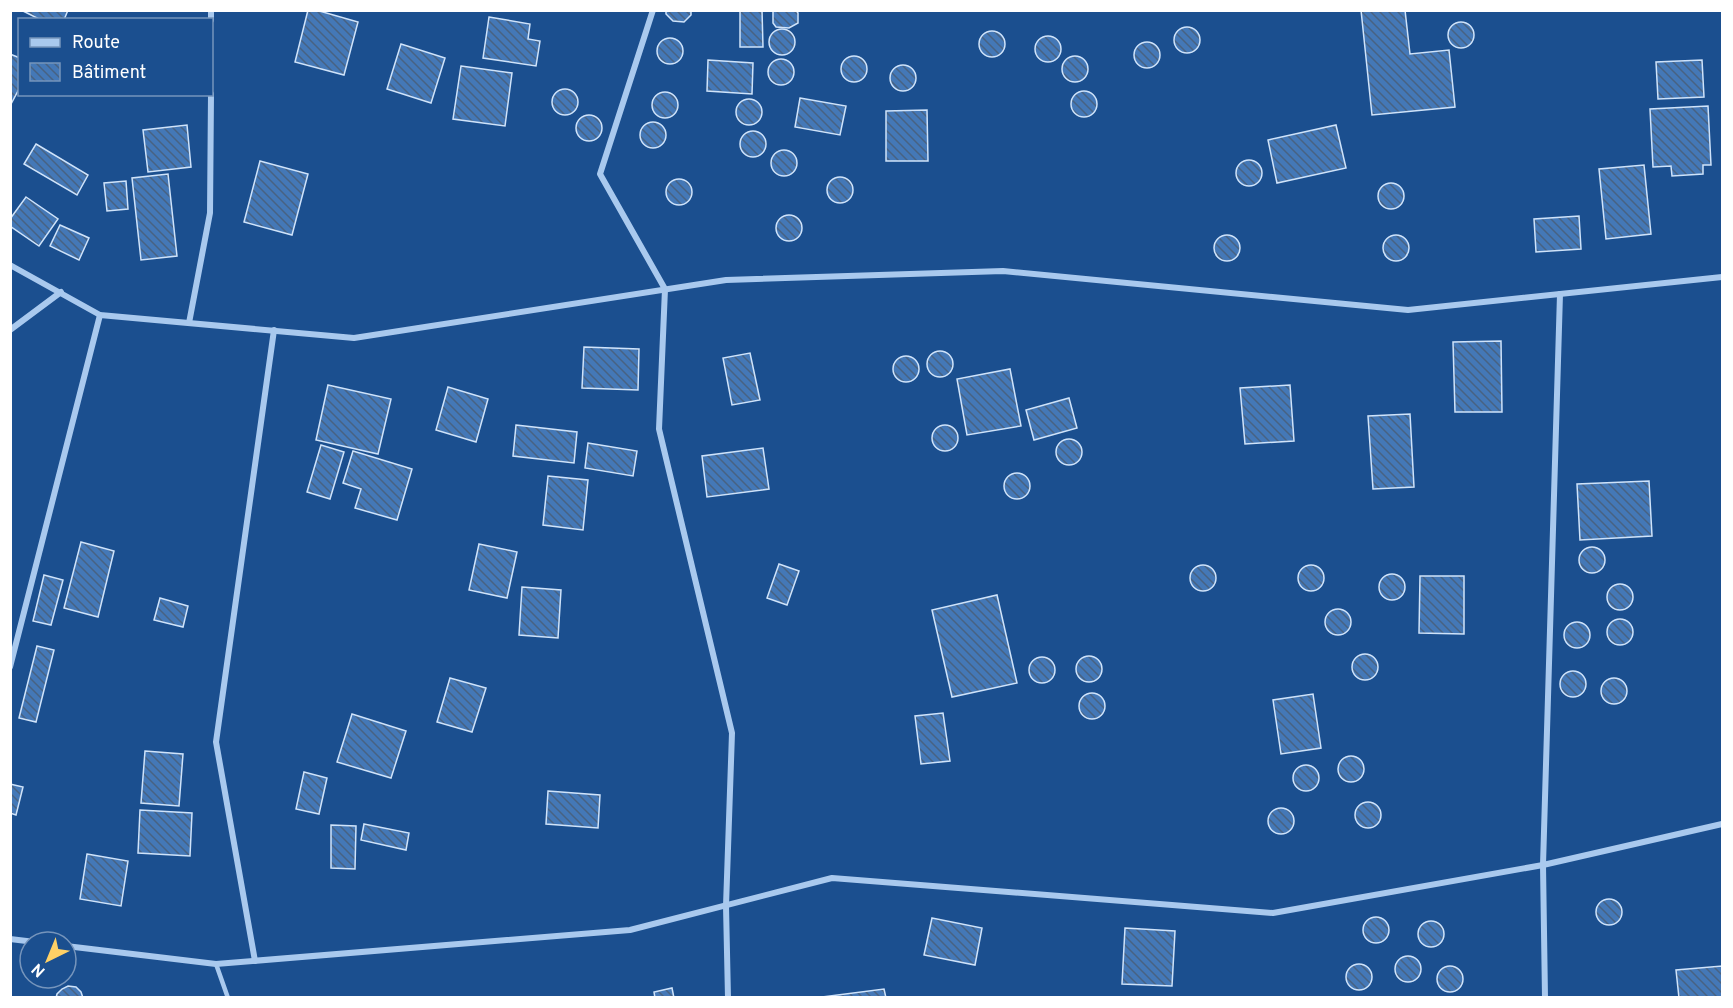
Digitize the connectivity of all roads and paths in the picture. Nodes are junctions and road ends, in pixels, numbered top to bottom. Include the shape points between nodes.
1 (653, 10) edge
2 (211, 96) edge
3 (10, 264) edge
4 (1722, 277) edge
5 (665, 289) junction
6 (61, 292) junction
7 (1560, 294) junction
8 (100, 315) junction
9 (189, 323) junction
10 (10, 330) edge
11 (274, 330) junction
12 (10, 667) edge
13 (1722, 824) edge
14 (1543, 865) junction
15 (726, 906) junction
16 (78, 947) edge
17 (255, 961) junction
18 (216, 964) junction
19 (228, 998) edge
20 (728, 998) edge
21 (1545, 998) edge

1 - 5 street via 600,174
2 - 9 street via 210,213
3 - 6 street
4 - 7 street
5 - 7 street via 726,280 1003,271 1408,310
5 - 11 street via 354,338
5 - 15 street via 659,429 732,733
6 - 8 street
6 - 10 street
7 - 14 street
8 - 9 street
8 - 12 street
9 - 11 street
11 - 17 street via 216,742
13 - 14 street
14 - 15 street via 1273,913 832,878
14 - 21 street
15 - 17 street via 630,930
15 - 20 street
16 - 18 street
17 - 18 street
18 - 19 lane

